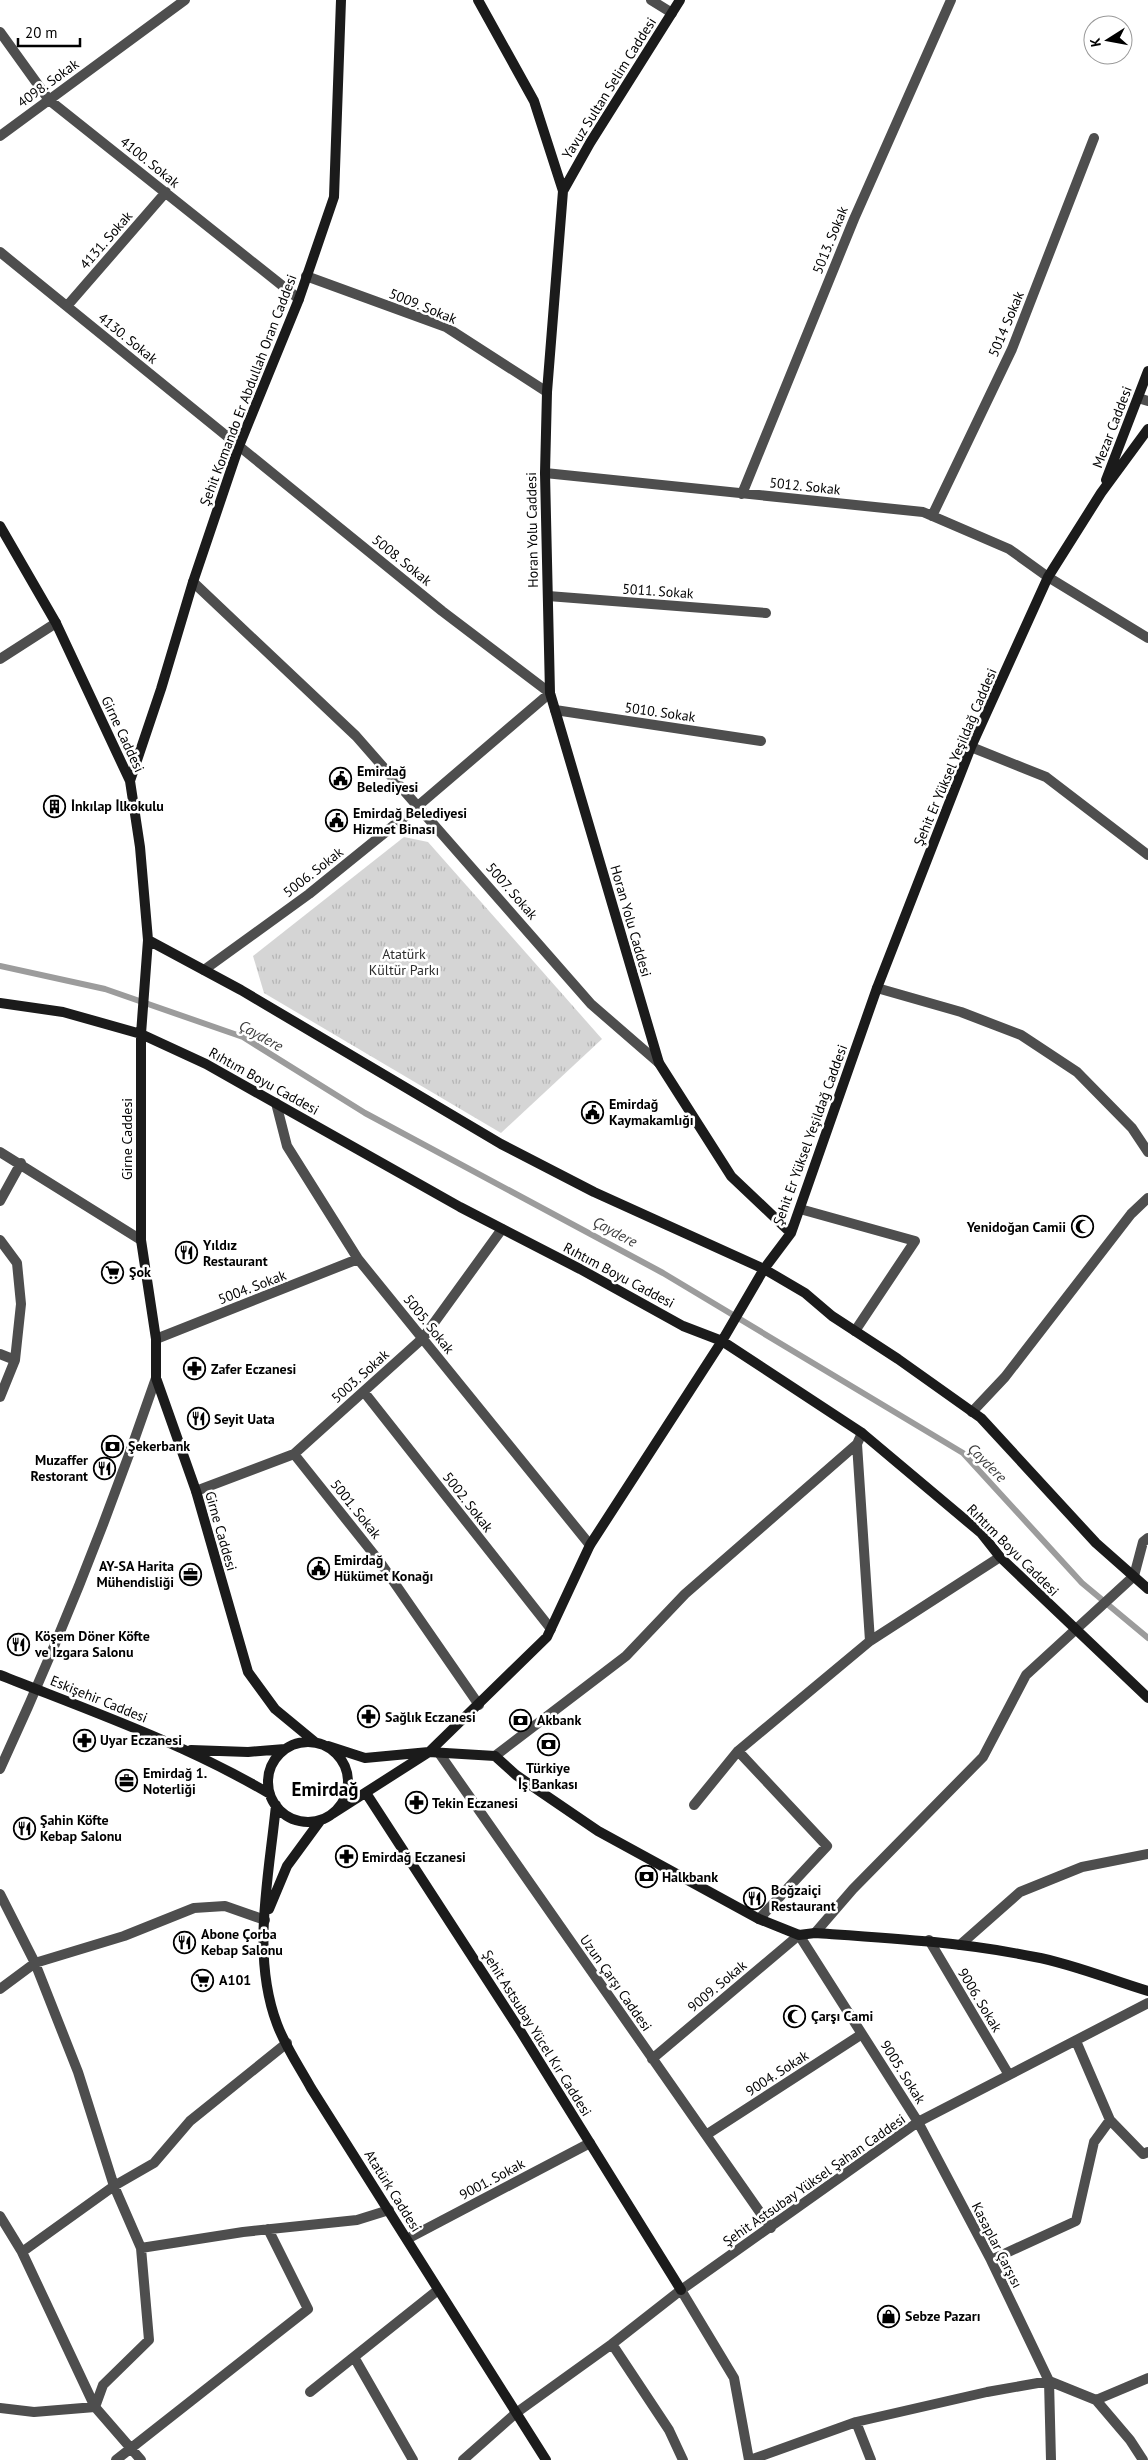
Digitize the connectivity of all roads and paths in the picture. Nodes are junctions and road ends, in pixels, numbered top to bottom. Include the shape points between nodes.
1 (185, 0) edge
2 (341, 0) edge
3 (478, 0) edge
4 (651, 0) edge
5 (680, 0) edge
6 (951, 0) edge
7 (672, 13) junction
8 (0, 32) edge
9 (49, 100) junction
10 (0, 136) edge
11 (1094, 138) dead end
12 (563, 191) junction
13 (166, 192) junction
14 (0, 252) edge
15 (306, 276) junction
16 (299, 299) junction
17 (67, 306) junction
18 (1148, 371) edge
19 (547, 392) junction
20 (1143, 399) edge
21 (1148, 429) edge
22 (239, 446) junction
23 (544, 473) junction
24 (1101, 493) junction
25 (742, 494) junction
26 (932, 516) junction
27 (0, 526) edge
28 (4, 542) edge
29 (1048, 577) junction
30 (193, 582) junction
31 (548, 596) junction
32 (766, 613) dead end
33 (56, 623) junction
34 (1148, 638) edge
35 (0, 659) edge
36 (550, 693) junction
37 (555, 710) junction
38 (761, 741) dead end
39 (971, 747) junction
40 (130, 781) junction
41 (419, 805) junction
42 (1148, 855) edge
43 (148, 940) junction
44 (204, 970) junction
45 (877, 988) junction
46 (0, 1003) edge
47 (141, 1034) junction
48 (659, 1063) junction
49 (276, 1103) junction
50 (0, 1152) edge
51 (1148, 1152) edge
52 (21, 1164) junction
53 (1148, 1198) edge
54 (0, 1201) edge
55 (800, 1209) junction
56 (502, 1229) junction
57 (791, 1233) junction
58 (0, 1240) edge
59 (141, 1240) junction
60 (358, 1260) junction
61 (764, 1269) junction
62 (855, 1331) junction
63 (423, 1338) junction
64 (156, 1339) junction
65 (722, 1341) junction
66 (0, 1354) edge
67 (16, 1360) junction
68 (156, 1378) junction
69 (364, 1392) junction
70 (0, 1398) edge
71 (972, 1412) junction
72 (862, 1433) junction
73 (857, 1444) junction
74 (294, 1454) junction
75 (196, 1491) junction
76 (1148, 1538) edge
77 (590, 1545) junction
78 (1000, 1557) junction
79 (1134, 1576) junction
80 (1148, 1589) edge
81 (551, 1629) junction
82 (1076, 1631) junction
83 (870, 1641) junction
84 (0, 1674) edge
85 (37, 1689) junction
86 (1148, 1698) edge
87 (479, 1705) junction
88 (315, 1742) junction
89 (328, 1746) junction
90 (285, 1749) junction
91 (187, 1750) junction
92 (738, 1751) junction
93 (434, 1753) junction
94 (495, 1756) junction
95 (0, 1769) edge
96 (366, 1792) junction
97 (270, 1794) junction
98 (694, 1805) dead end
99 (276, 1806) junction
100 (332, 1814) junction
101 (320, 1821) junction
102 (1148, 1854) edge
103 (0, 1894) edge
104 (758, 1919) junction
105 (265, 1920) junction
106 (815, 1933) junction
107 (799, 1935) junction
108 (928, 1940) junction
109 (960, 1945) junction
110 (35, 1963) junction
111 (0, 1989) edge
112 (1148, 1991) edge
113 (1148, 2003) edge
114 (862, 2034) junction
115 (1076, 2041) junction
116 (287, 2043) junction
117 (652, 2058) junction
118 (1009, 2074) junction
119 (1110, 2120) junction
120 (918, 2122) junction
121 (706, 2135) junction
122 (590, 2142) junction
123 (1148, 2152) edge
124 (114, 2186) junction
125 (389, 2210) junction
126 (0, 2216) edge
127 (771, 2228) junction
128 (268, 2229) junction
129 (407, 2239) junction
130 (142, 2248) junction
131 (22, 2252) junction
132 (991, 2260) junction
133 (438, 2290) junction
134 (682, 2290) junction
135 (612, 2344) junction
136 (354, 2357) junction
137 (1148, 2378) edge
138 (1049, 2381) junction
139 (310, 2392) dead end
140 (1096, 2400) junction
141 (94, 2407) junction
142 (0, 2408) edge
143 (516, 2413) junction
144 (856, 2422) junction
145 (130, 2448) junction
146 (116, 2460) edge
147 (141, 2460) edge
148 (414, 2460) edge
149 (464, 2460) edge
150 (546, 2460) edge
151 (682, 2460) edge
152 (749, 2460) edge
153 (872, 2460) edge
154 (1051, 2460) edge
155 (1142, 2460) edge

1 - 9 street, 4098. Sokak
2 - 15 street, Şehit Komando Er Abdullah Oran Caddesi via 334,197
3 - 12 street, Horan Yolu Caddesi via 534,101
4 - 7 street
5 - 7 street, Yavuz Sultan Selim Caddesi
6 - 25 street, 5013. Sokak via 854,219
7 - 12 street, Yavuz Sultan Selim Caddesi
8 - 9 street, 4100. Sokak
9 - 10 street, 4098. Sokak
9 - 13 street, 4100. Sokak
11 - 26 street, 5014 Sokak via 1012,349
12 - 19 street, Horan Yolu Caddesi
13 - 16 street, 4100. Sokak
13 - 17 street, 4131. Sokak
14 - 17 street, 4130. Sokak
15 - 16 street, Şehit Komando Er Abdullah Oran Caddesi
15 - 19 street, 5009. Sokak via 446,328
16 - 22 street, Şehit Komando Er Abdullah Oran Caddesi
17 - 22 street, 4130. Sokak
18 - 20 street, Mezar Caddesi
19 - 23 street, Horan Yolu Caddesi
20 - 24 street, Mezar Caddesi
21 - 24 street
22 - 30 street, Şehit Komando Er Abdullah Oran Caddesi
22 - 36 street, 5008. Sokak
23 - 25 street, 5012. Sokak
23 - 31 street, Horan Yolu Caddesi
24 - 29 street, Şehit Er Yüksel Yeşildağ Caddesi
25 - 26 street, 5012. Sokak via 923,512
26 - 29 street, 5012. Sokak via 1009,549
27 - 28 street, Girne Caddesi
28 - 33 street, Girne Caddesi
29 - 34 street, 5012. Sokak
29 - 39 street, Şehit Er Yüksel Yeşildağ Caddesi
30 - 40 street, Şehit Komando Er Abdullah Oran Caddesi
30 - 41 street, 5007. Sokak via 356,736
31 - 32 street, 5011. Sokak
31 - 36 street, Horan Yolu Caddesi
33 - 35 street
33 - 40 street, Girne Caddesi
36 - 37 street, Horan Yolu Caddesi
36 - 41 street, 5006. Sokak
37 - 38 street, 5010. Sokak
37 - 48 street, Horan Yolu Caddesi
39 - 42 street via 1046,777
39 - 45 street, Şehit Er Yüksel Yeşildağ Caddesi
40 - 43 street, Girne Caddesi
41 - 44 street, 5006. Sokak via 309,894
41 - 48 street, 5007. Sokak via 591,1004
43 - 44 street
43 - 47 street, Girne Caddesi
44 - 61 street via 501,1144 594,1192
45 - 51 street via 961,1012 1021,1035 1077,1072 1132,1128
45 - 55 street, Şehit Er Yüksel Yeşildağ Caddesi
46 - 47 street, Rıhtım Boyu Caddesi via 63,1012
47 - 49 street, Rıhtım Boyu Caddesi via 206,1064
47 - 59 street, Girne Caddesi
48 - 57 street, 5007. Sokak via 731,1176
49 - 56 street, Rıhtım Boyu Caddesi
49 - 60 street, 5005. Sokak via 287,1146
50 - 52 street
52 - 54 street
52 - 59 street
53 - 71 street via 1132,1214 1005,1377
55 - 57 street, Şehit Er Yüksel Yeşildağ Caddesi
55 - 62 street via 915,1241
56 - 63 street, 5003. Sokak
56 - 65 street, Rıhtım Boyu Caddesi via 683,1326
57 - 61 street, Şehit Er Yüksel Yeşildağ Caddesi
58 - 67 street via 17,1262 22,1304
59 - 64 street, Girne Caddesi
60 - 63 street, 5005. Sokak
60 - 64 street, 5004. Sokak
61 - 62 street via 804,1293
61 - 65 street, Şehit Er Yüksel Yeşildağ Caddesi
62 - 71 street
63 - 69 street, 5003. Sokak
63 - 77 street, 5005. Sokak
64 - 68 street, Girne Caddesi
65 - 72 street, Rıhtım Boyu Caddesi
65 - 77 street, Şehit Er Yüksel Yeşildağ Caddesi
66 - 67 street
67 - 70 street
68 - 75 street, Girne Caddesi
68 - 85 street via 132,1448
69 - 74 street, 5003. Sokak
69 - 81 street, 5002. Sokak
71 - 79 street via 1096,1543
72 - 73 street
72 - 78 street, Rıhtım Boyu Caddesi via 981,1533
73 - 83 street
73 - 94 street via 685,1594 626,1656
74 - 75 street, 5003. Sokak
74 - 87 street, 5001. Sokak via 380,1562
75 - 88 street, Girne Caddesi via 248,1672 275,1709
76 - 79 street via 1143,1542
77 - 81 street, Şehit Er Yüksel Yeşildağ Caddesi
78 - 82 street, Rıhtım Boyu Caddesi
78 - 83 street
79 - 80 street
79 - 82 street
81 - 87 street, Şehit Er Yüksel Yeşildağ Caddesi via 547,1637
82 - 86 street, Rıhtım Boyu Caddesi
82 - 106 street via 1026,1675 983,1757 853,1889
83 - 92 street
84 - 85 street, Eskişehir Caddesi
85 - 91 street, Eskişehir Caddesi
85 - 95 street
87 - 93 street, Şehit Er Yüksel Yeşildağ Caddesi
88 - 89 street
88 - 90 street via 294,1744
89 - 93 street via 364,1758
89 - 100 street via 344,1762 348,1778 346,1796
90 - 91 street, Eskişehir Caddesi via 248,1752
90 - 97 street via 270,1769
91 - 97 street, Eskişehir Caddesi
92 - 98 street
92 - 104 street via 827,1846
93 - 94 street
93 - 96 street, Şehit Er Yüksel Yeşildağ Caddesi
93 - 117 street, Uzun Çarşı Caddesi
94 - 104 street via 516,1775 598,1830
96 - 100 street, Şehit Er Yüksel Yeşildağ Caddesi
96 - 122 street, Şehit Astsubay Yücel Kır Caddesi
97 - 99 street
99 - 101 street via 295,1820
99 - 105 street, Atatürk Caddesi
100 - 101 street
101 - 105 street, Atatürk Caddesi via 287,1866
102 - 109 street via 1082,1867 1020,1892
103 - 110 street
104 - 107 street
105 - 110 street via 225,1906 194,1908 124,1936
105 - 116 street, Atatürk Caddesi via 264,1968 277,2025
106 - 107 street
106 - 108 street
107 - 114 street, 9005. Sokak
107 - 117 street, 9009. Sokak
108 - 109 street
108 - 118 street, 9006. Sokak
109 - 112 street via 1037,1957
110 - 111 street
110 - 124 street via 78,2072
113 - 115 street, Şehit Astsubay Yüksel Şahan Caddesi
114 - 120 street, 9005. Sokak
114 - 121 street, 9004. Sokak
115 - 118 street, Şehit Astsubay Yüksel Şahan Caddesi
115 - 119 street
116 - 124 street via 190,2121 154,2163
116 - 125 street, Atatürk Caddesi via 311,2088
117 - 121 street, Uzun Çarşı Caddesi
118 - 120 street, Şehit Astsubay Yüksel Şahan Caddesi
119 - 123 street via 1143,2154
119 - 132 street via 1094,2142 1076,2221
120 - 127 street, Şehit Astsubay Yüksel Şahan Caddesi
120 - 132 street, Kasaplar Çarşısı
121 - 127 street, Uzun Çarşı Caddesi
122 - 129 street, 9001. Sokak
122 - 134 street, Şehit Astsubay Yücel Kır Caddesi
124 - 130 street
124 - 131 street
125 - 128 street via 357,2220
125 - 129 street, Atatürk Caddesi
126 - 131 street
127 - 134 street, Şehit Astsubay Yüksel Şahan Caddesi
128 - 130 street
128 - 145 street via 308,2308
129 - 133 street, Atatürk Caddesi
130 - 141 street via 149,2340 103,2385
131 - 141 street
132 - 138 street, Kasaplar Çarşısı
133 - 136 street
133 - 143 street, Atatürk Caddesi
134 - 135 street, Şehit Astsubay Yüksel Şahan Caddesi
134 - 152 street via 734,2378
135 - 143 street, Şehit Astsubay Yüksel Şahan Caddesi
135 - 151 street via 669,2430
136 - 139 street
136 - 148 street
137 - 140 street
138 - 140 street
138 - 144 street
138 - 154 street
140 - 155 street via 1130,2440
141 - 142 street via 34,2412
141 - 145 street
143 - 149 street, Şehit Astsubay Yüksel Şahan Caddesi
143 - 150 street, Atatürk Caddesi
144 - 152 street
144 - 153 street
145 - 146 street
145 - 147 street

